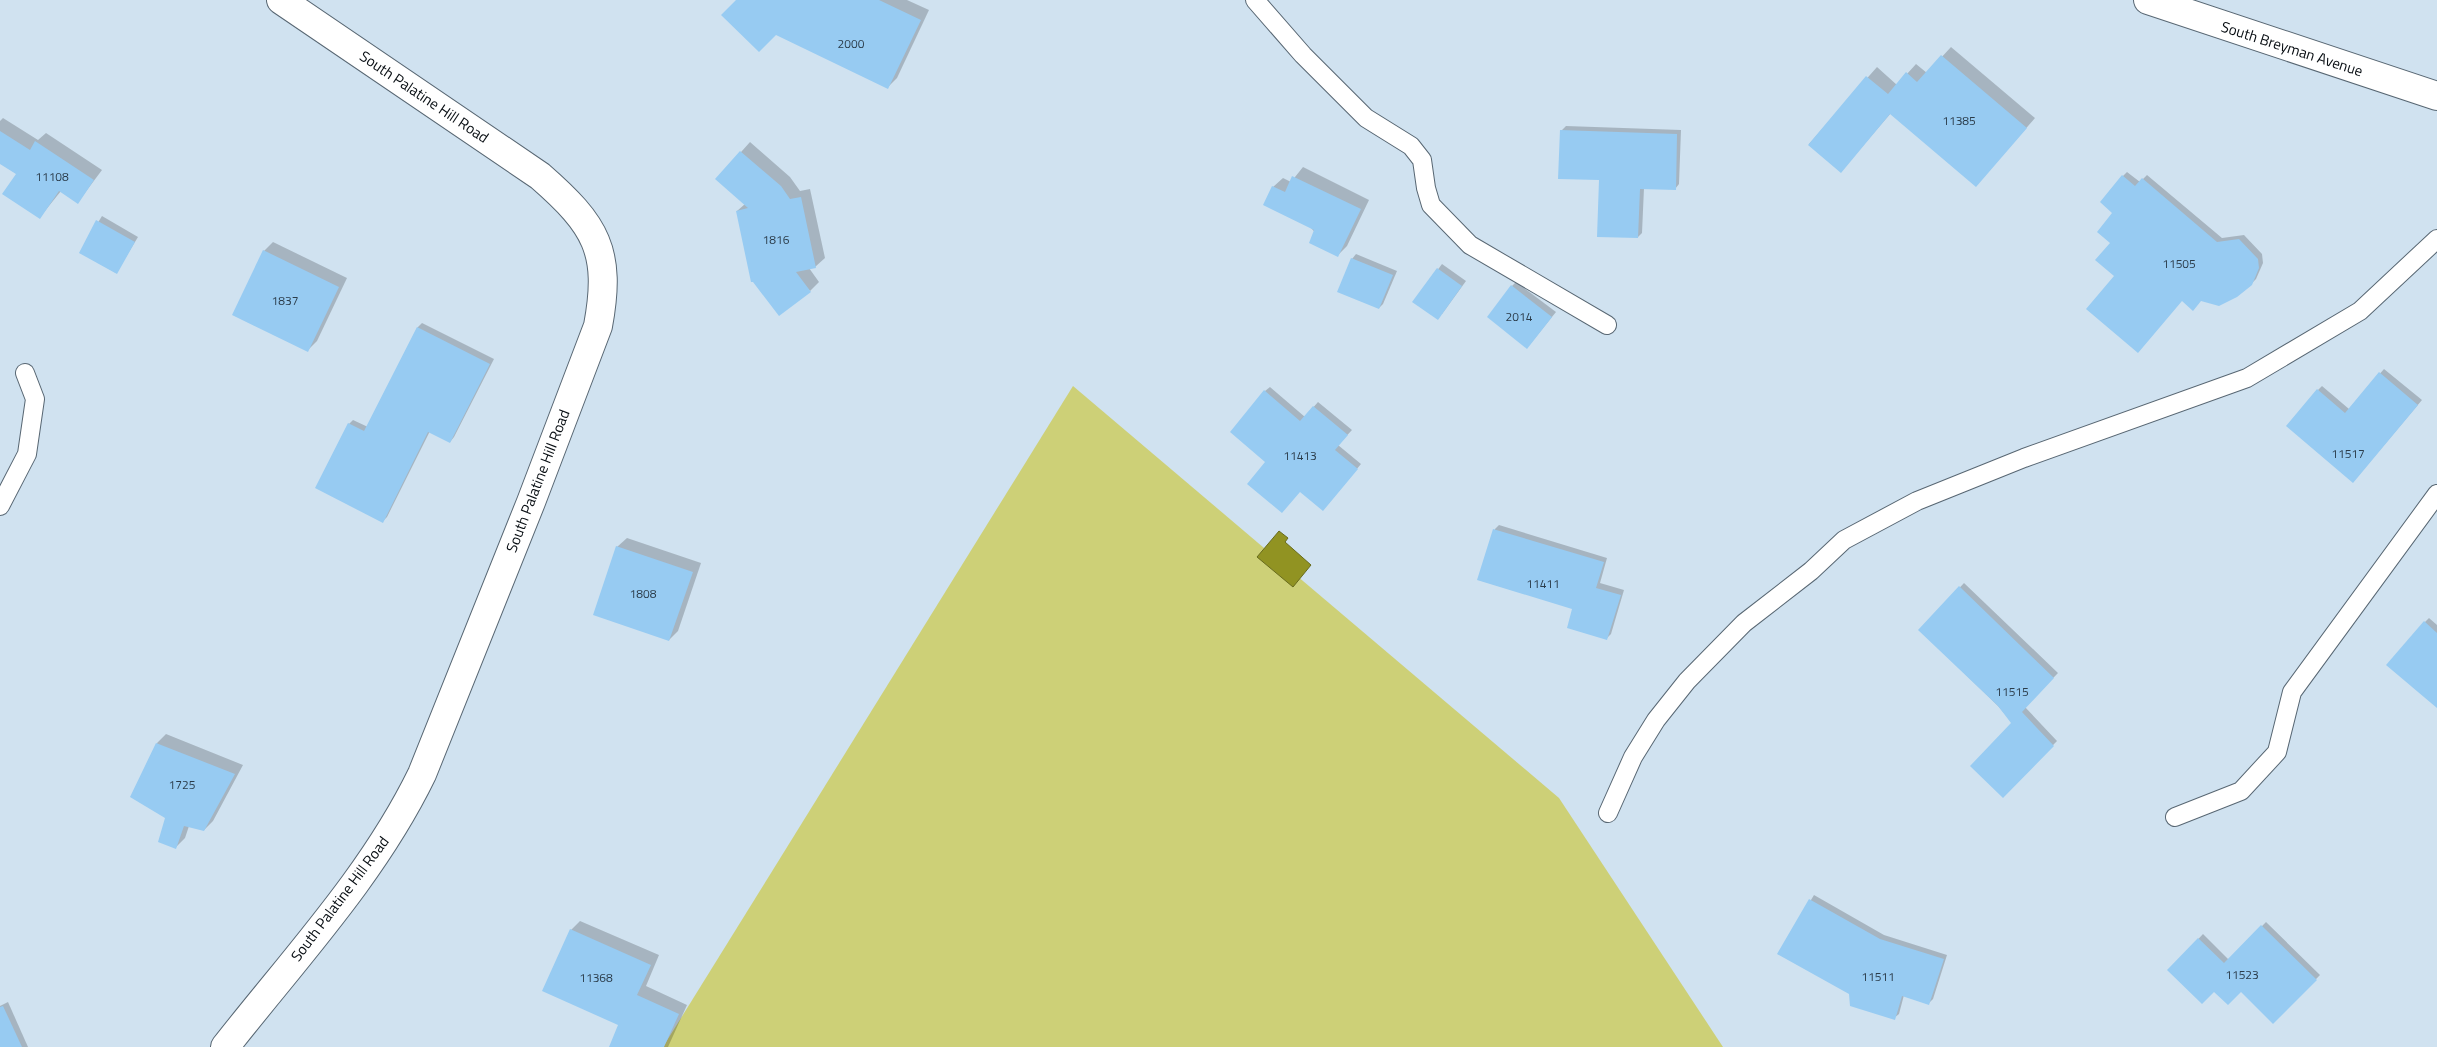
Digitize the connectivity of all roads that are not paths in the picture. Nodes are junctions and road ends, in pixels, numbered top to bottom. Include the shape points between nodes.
1 (281, 0) edge
2 (1255, 0) edge
3 (2148, 0) edge
4 (2437, 96) edge
5 (2437, 240) edge
6 (1607, 325) dead end
7 (25, 373) dead end
8 (2437, 494) edge
9 (0, 506) edge
10 (1608, 813) dead end
11 (2175, 817) dead end
12 (225, 1047) edge

1 - 12 street, South Palatine Hill Road via 540,176 558,192 577,210 591,230 604,273 604,296 598,326 532,502 422,774 404,810 370,864
2 - 6 lane via 1303,55 1366,118 1411,146 1422,160 1431,205 1470,245
3 - 4 street, South Breyman Avenue
5 - 10 lane via 2360,311 2246,378 1926,497 1844,540 1811,571 1744,623 1687,681 1656,720 1633,757
7 - 9 lane via 35,399 27,454
8 - 11 lane via 2292,692 2277,752 2241,790

